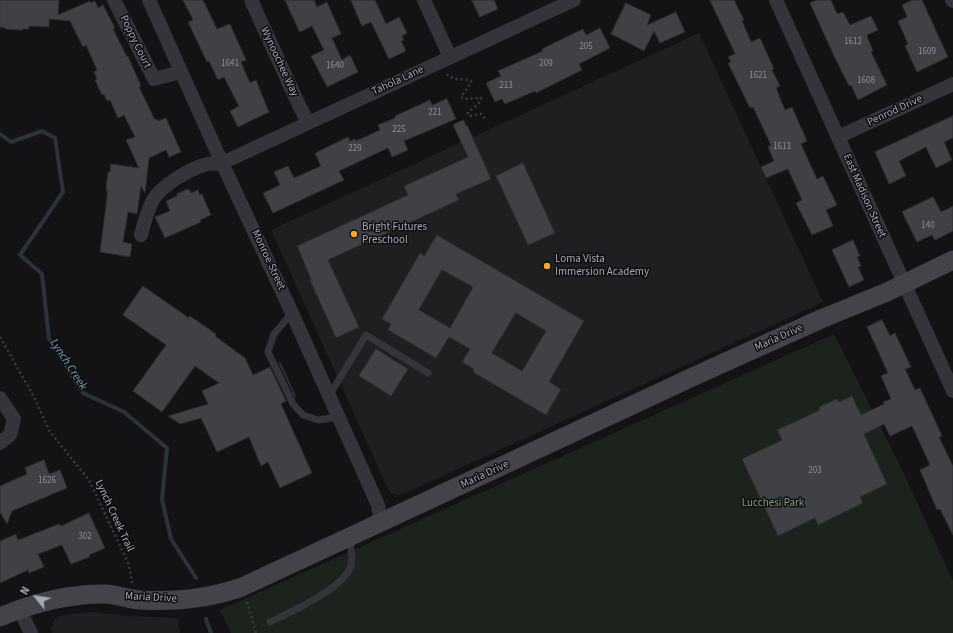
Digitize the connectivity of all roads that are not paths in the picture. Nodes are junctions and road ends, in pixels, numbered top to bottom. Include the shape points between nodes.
1 (114, 0) edge
2 (149, 0) edge
3 (251, 0) edge
4 (424, 0) edge
5 (574, 0) edge
6 (776, 0) edge
7 (450, 57) junction
8 (181, 72) junction
9 (953, 84) edge
10 (308, 123) junction
11 (838, 137) junction
12 (222, 163) junction
13 (142, 235) dead end
14 (953, 260) edge
15 (904, 283) junction
16 (292, 313) junction
17 (428, 373) dead end
18 (953, 391) edge
19 (329, 396) junction
20 (0, 398) edge
21 (338, 417) junction
22 (0, 443) edge
23 (381, 522) junction
24 (349, 537) junction
25 (19, 609) junction
26 (0, 617) edge
27 (270, 622) dead end
28 (31, 633) edge

1 - 8 street, Poppy Court via 154,79
2 - 8 street, Monroe Street
3 - 10 street, Wynoochee Way
4 - 7 street
5 - 7 street, Tahola Lane
6 - 11 street, East Madison Street
7 - 10 street, Tahola Lane
8 - 12 street, Monroe Street
9 - 11 street, Penrod Drive
10 - 12 street, Tahola Lane
11 - 15 street, East Madison Street
12 - 13 street, Tahola Lane via 204,165 168,184 154,198 146,216
12 - 16 street, Monroe Street
14 - 15 street, Maria Drive
15 - 18 street, East Madison Street
15 - 23 street, Maria Drive
16 - 19 street, Monroe Street
16 - 21 lane via 274,334 268,352 293,404 304,415 318,420
17 - 19 lane via 366,335
19 - 21 street, Monroe Street
20 - 22 street via 14,419 10,435
21 - 23 street, Monroe Street via 378,505
23 - 24 street, Maria Drive
24 - 25 street, Maria Drive via 223,594 178,601 138,600 105,594 68,596
24 - 27 lane via 352,557 346,575 317,598
25 - 26 street, Maria Drive
25 - 28 street

